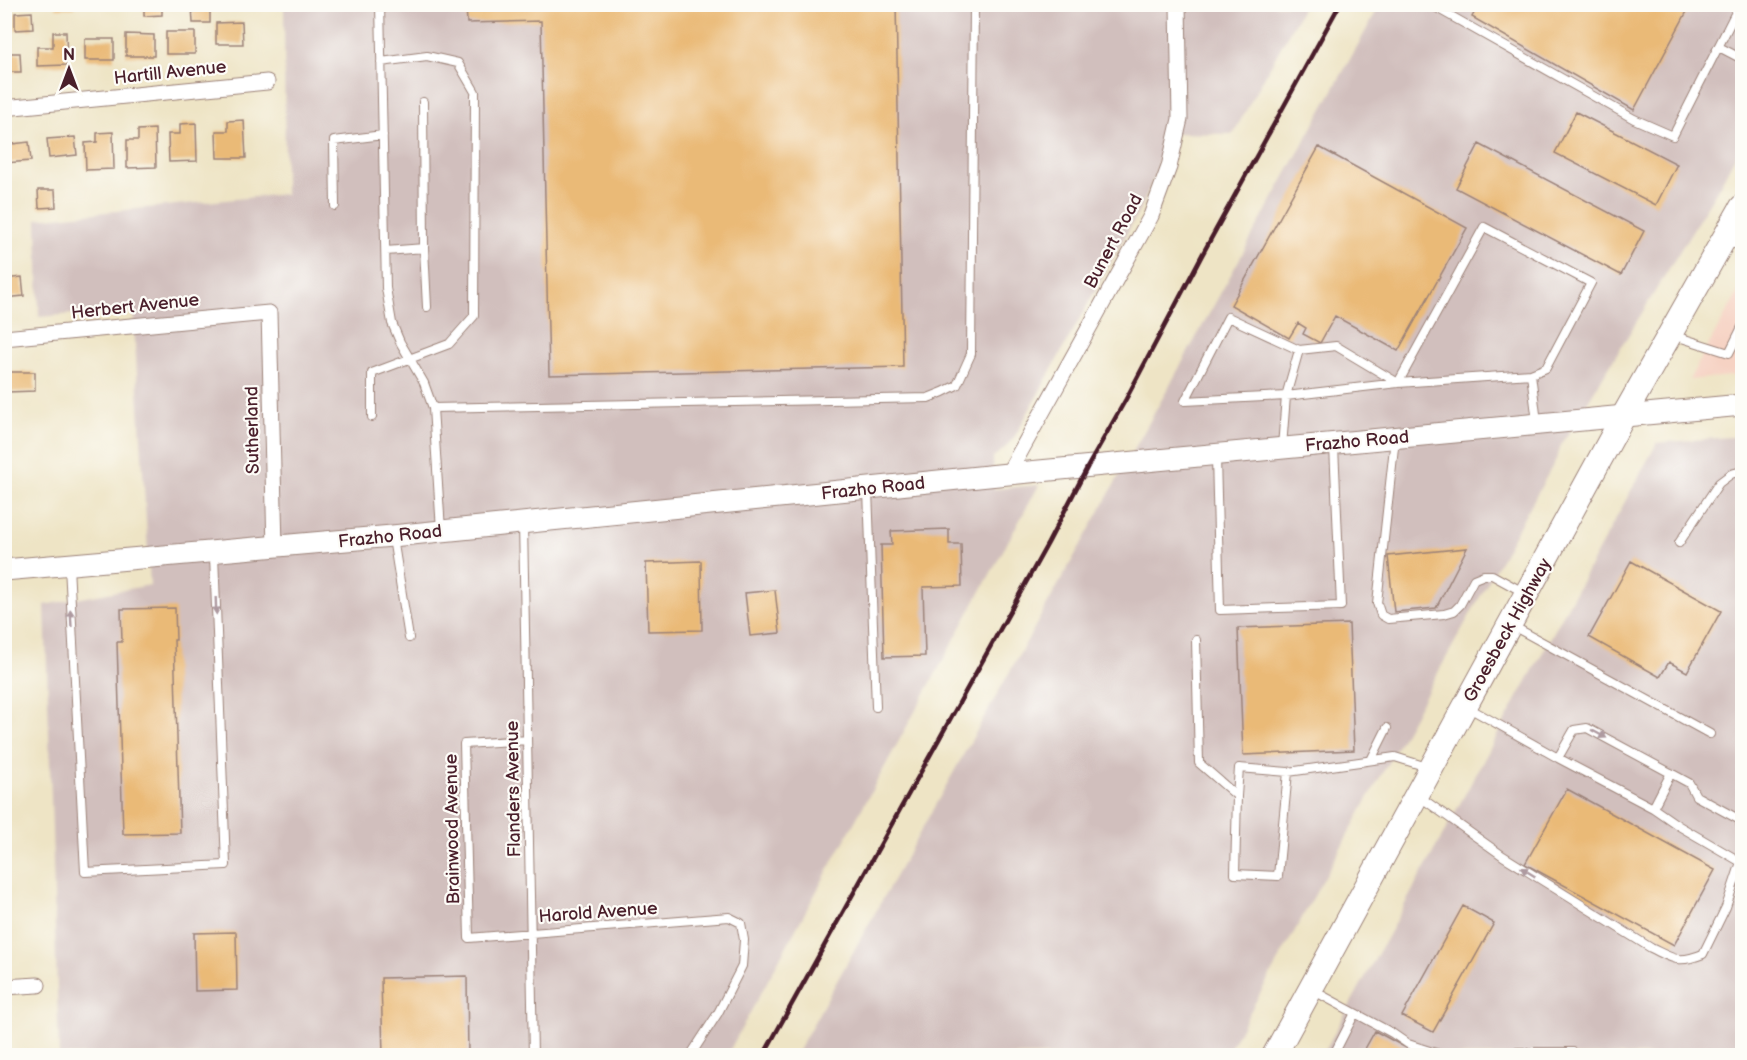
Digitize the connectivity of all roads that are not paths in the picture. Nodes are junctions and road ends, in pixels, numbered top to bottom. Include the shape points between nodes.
1 (381, 4) edge
2 (974, 4) edge
3 (1178, 4) edge
4 (1436, 4) edge
5 (1740, 4) edge
6 (1719, 46) junction
7 (1743, 59) edge
8 (381, 62) junction
9 (267, 82) dead end
10 (423, 102) dead end
11 (4, 108) edge
12 (383, 135) junction
13 (335, 206) dead end
14 (1743, 207) edge
15 (1734, 243) edge
16 (424, 248) junction
17 (386, 251) junction
18 (427, 307) dead end
19 (269, 313) joint
20 (1743, 327) edge
21 (1670, 335) junction
22 (4, 338) edge
23 (1299, 350) junction
24 (410, 358) junction
25 (1531, 374) junction
26 (1398, 383) junction
27 (1286, 396) junction
28 (1743, 405) edge
29 (433, 408) junction
30 (372, 417) dead end
31 (1623, 417) junction
32 (1537, 425) junction
33 (1395, 438) junction
34 (1334, 444) junction
35 (1282, 448) junction
36 (1216, 455) junction
37 (1743, 471) edge
38 (1008, 474) junction
39 (867, 488) junction
40 (523, 522) junction
41 (441, 531) junction
42 (392, 536) junction
43 (1679, 543) dead end
44 (275, 547) junction
45 (214, 552) junction
46 (69, 564) junction
47 (4, 570) edge
48 (1526, 594) junction
49 (1510, 624) junction
50 (409, 638) dead end
51 (1196, 640) dead end
52 (1466, 705) junction
53 (876, 707) dead end
54 (1387, 728) dead end
55 (1710, 734) dead end
56 (527, 740) junction
57 (1558, 758) junction
58 (1371, 760) junction
59 (1431, 769) junction
60 (1288, 772) junction
61 (1671, 773) junction
62 (1417, 795) junction
63 (1238, 796) junction
64 (1653, 808) junction
65 (1743, 837) edge
66 (1743, 844) edge
67 (1742, 862) edge
68 (531, 933) junction
69 (469, 938) joint
70 (38, 985) dead end
71 (4, 987) edge
72 (1310, 989) junction
73 (1355, 1013) junction
74 (533, 1056) edge
75 (690, 1056) edge
76 (1274, 1056) edge
77 (1333, 1056) edge
78 (1445, 1056) edge
79 (1467, 1056) edge
80 (1573, 1056) edge

1 - 8 lane
2 - 29 lane via 971,354 957,385 928,398
3 - 38 street, Bunert Road via 1180,119 1163,186 1151,216
4 - 6 lane via 1435,7 1634,119 1673,136
5 - 6 lane
6 - 7 lane
8 - 12 lane
8 - 24 lane via 427,56 458,63 475,92 474,316 449,344
9 - 11 street, Hartill Avenue
10 - 16 lane
12 - 13 lane via 334,141
12 - 17 lane
14 - 15 main road, Groesbeck Highway
15 - 21 main road, Groesbeck Highway
16 - 17 lane
16 - 18 lane
17 - 24 lane via 392,323
19 - 22 street, Herbert Avenue
19 - 44 street, Sutherland
20 - 21 lane via 1729,352
21 - 31 main road, Groesbeck Highway
23 - 26 lane via 1336,346
23 - 27 lane
23 - 27 lane via 1228,317 1185,401
24 - 29 lane
24 - 30 lane via 372,373
25 - 26 lane
25 - 26 lane via 1546,368 1591,283 1484,227
25 - 32 lane
26 - 27 lane
27 - 35 lane
28 - 31 street, Frazho Road
29 - 41 lane
31 - 32 street, Frazho Road
31 - 48 main road, Groesbeck Highway
32 - 33 street, Frazho Road
33 - 34 street, Frazho Road
33 - 48 lane via 1377,603 1381,615 1388,619 1454,611 1474,579 1484,575 1492,574
34 - 35 street, Frazho Road
34 - 36 lane via 1341,606 1220,610
35 - 36 street, Frazho Road
36 - 38 street, Frazho Road
37 - 43 lane via 1719,483
38 - 39 street, Frazho Road
39 - 40 street, Frazho Road
39 - 53 lane
40 - 41 street, Frazho Road
40 - 56 lane, Flanders Avenue
41 - 42 street, Frazho Road
42 - 44 street, Frazho Road
42 - 50 lane
44 - 45 street, Frazho Road
45 - 46 street, Frazho Road
45 -> 46 lane via 226,865 85,872
46 - 47 street, Frazho Road
48 - 49 main road, Groesbeck Highway
49 - 52 main road, Groesbeck Highway
49 - 55 lane
51 - 63 lane via 1199,763
52 - 57 lane
52 - 59 main road, Groesbeck Highway
54 - 58 lane
56 - 68 lane, Flanders Avenue
56 - 69 lane, Brainwood Avenue via 464,744
57 -> 61 lane via 1574,729 1587,728
57 - 64 lane
58 - 59 lane via 1395,757
58 - 60 lane
59 - 62 main road, Groesbeck Highway
60 - 63 lane via 1239,768
60 - 63 lane via 1278,876 1235,874
61 - 64 lane
61 - 65 lane via 1689,783 1696,796 1740,820
67 -> 62 lane via 1726,907 1702,954 1686,961 1651,948 1578,903
62 - 72 main road, Groesbeck Highway
64 - 67 lane
66 - 67 lane
68 - 69 lane, Harold Avenue
68 - 74 lane, Flanders Avenue
68 - 75 lane, Harold Avenue via 729,917 741,923 742,966 718,1014
70 - 71 street
72 - 73 lane
72 - 76 main road, Groesbeck Highway
73 - 77 lane
73 - 78 lane via 1408,1044
79 - 80 lane via 1573,1052

